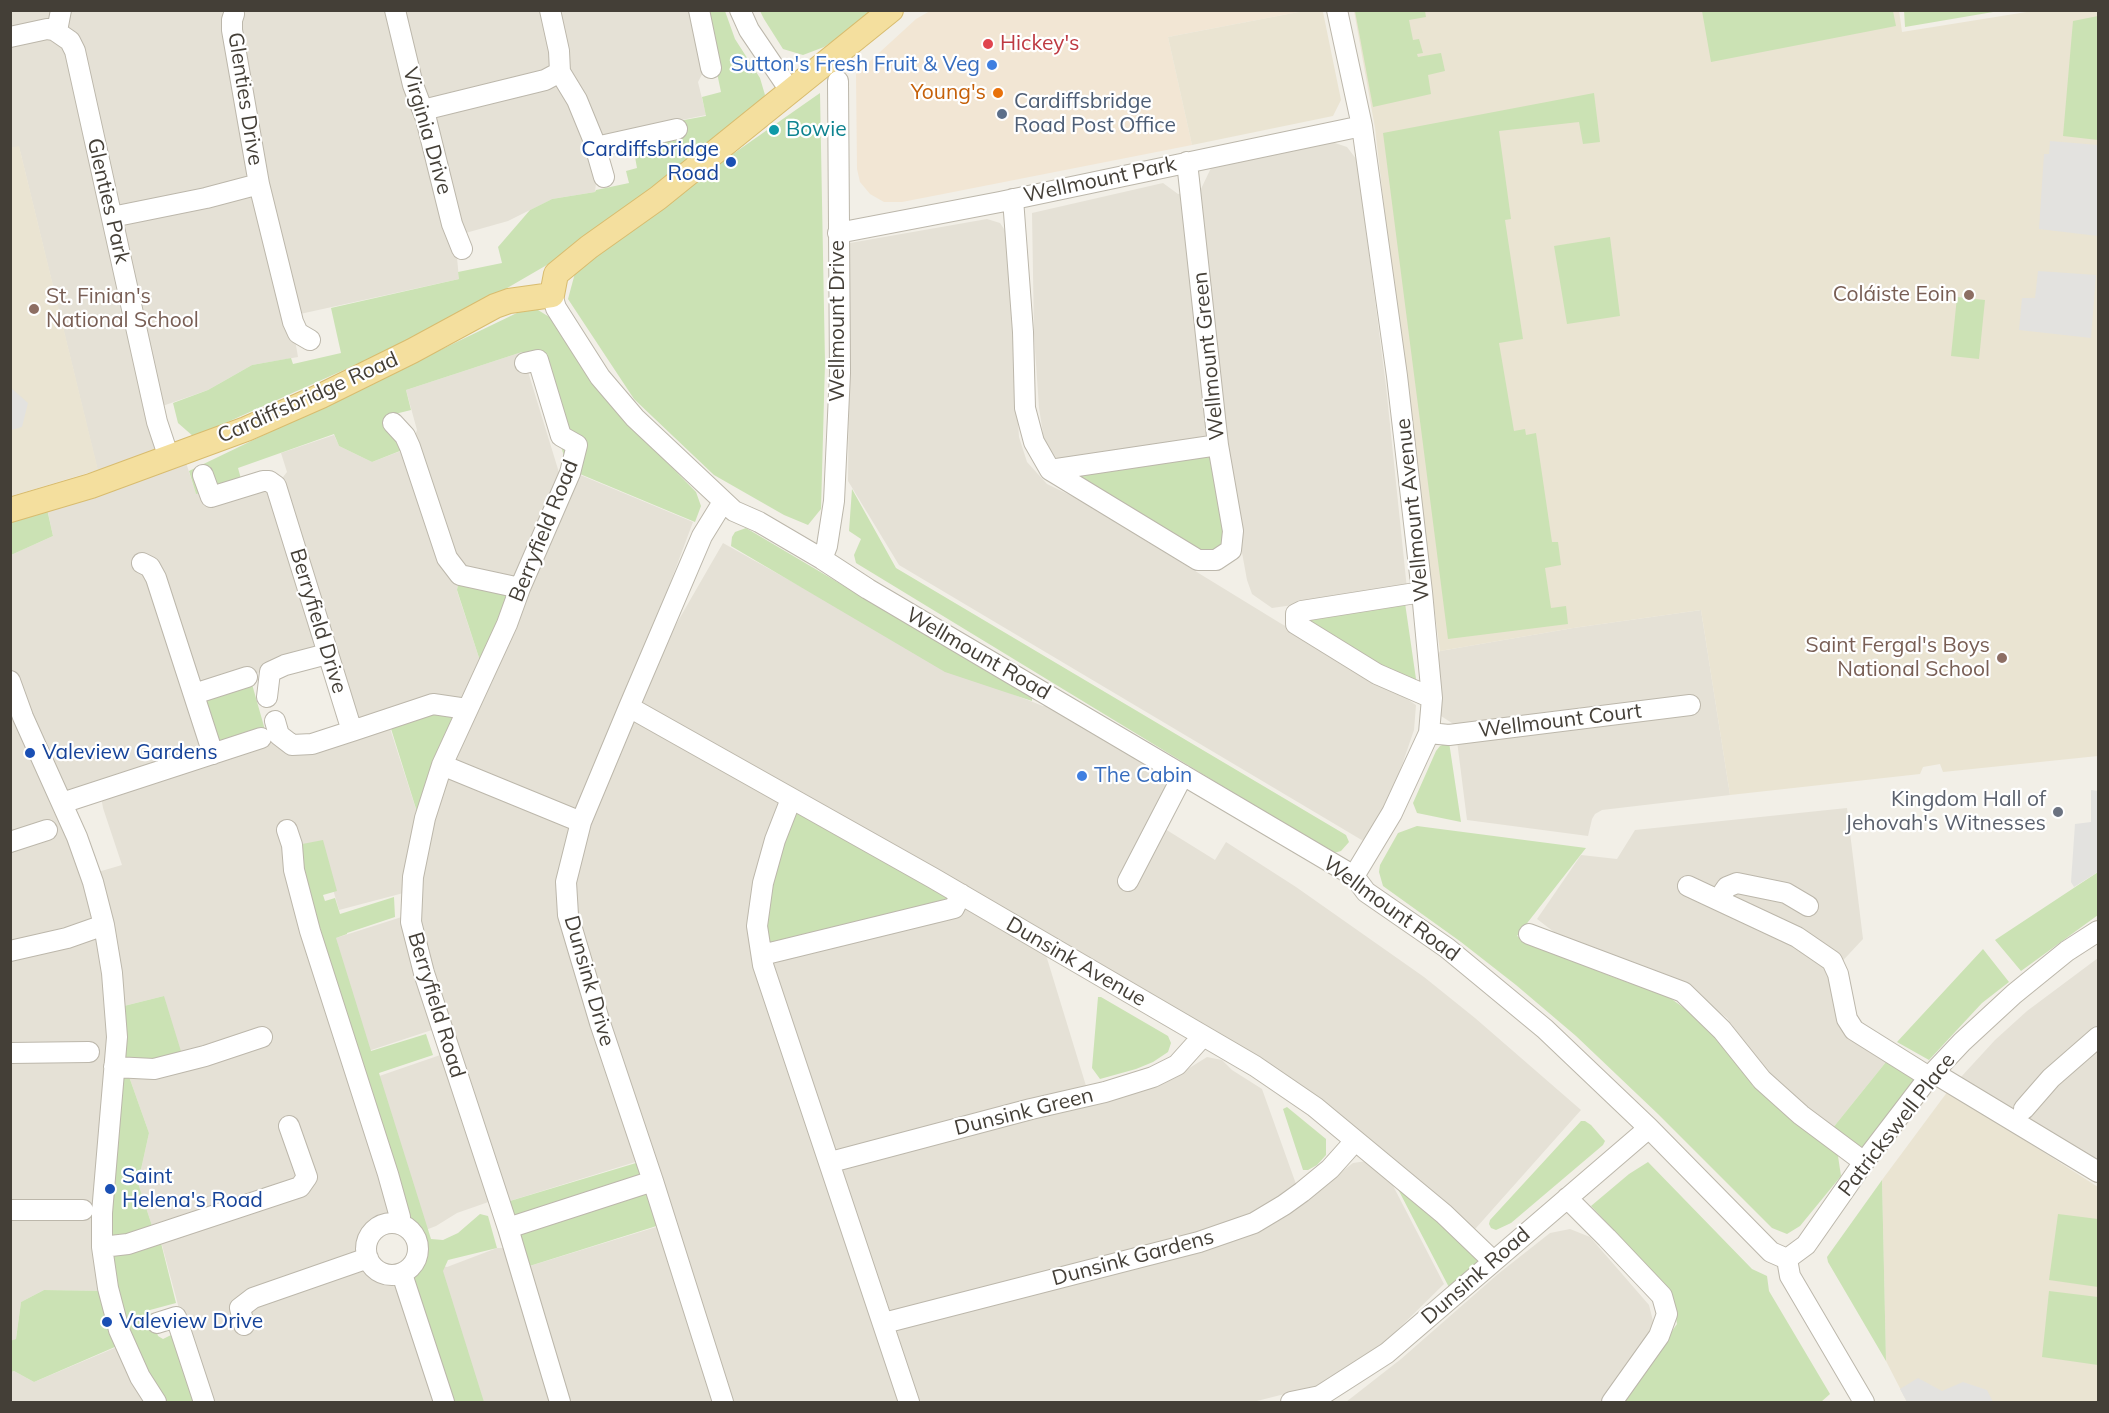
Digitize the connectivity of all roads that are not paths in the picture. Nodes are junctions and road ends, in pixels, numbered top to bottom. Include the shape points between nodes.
1 (61, 10) edge
2 (396, 10) edge
3 (550, 10) edge
4 (699, 10) edge
5 (740, 10) edge
6 (891, 10) edge
7 (1337, 10) edge
8 (234, 14) dead end
9 (57, 32) junction
10 (10, 37) edge
11 (711, 68) dead end
12 (560, 72) junction
13 (838, 81) dead end
14 (791, 92) junction
15 (423, 110) junction
16 (1362, 126) junction
17 (677, 129) dead end
18 (596, 147) junction
19 (1187, 162) junction
20 (604, 177) dead end
21 (259, 184) junction
22 (1013, 199) junction
23 (112, 217) junction
24 (838, 233) junction
25 (462, 249) dead end
26 (552, 296) junction
27 (310, 340) dead end
28 (525, 363) dead end
29 (393, 423) dead end
30 (1218, 445) junction
31 (170, 458) junction
32 (1050, 470) junction
33 (203, 475) dead end
34 (723, 502) junction
35 (10, 510) edge
36 (822, 559) junction
37 (142, 563) dead end
38 (520, 588) junction
39 (1422, 592) junction
40 (327, 654) junction
41 (247, 677) dead end
42 (10, 681) edge
43 (194, 694) junction
44 (267, 697) dead end
45 (1432, 698) junction
46 (1690, 705) dead end
47 (629, 706) junction
48 (466, 710) junction
49 (275, 721) dead end
50 (352, 731) junction
51 (1429, 733) junction
52 (261, 738) dead end
53 (213, 754) junction
54 (442, 765) junction
55 (1183, 775) junction
56 (791, 798) junction
57 (62, 803) junction
58 (581, 822) junction
59 (47, 830) dead end
60 (287, 830) dead end
61 (10, 842) edge
62 (1354, 876) junction
63 (1128, 880) dead end
64 (1688, 886) dead end
65 (961, 894) junction
66 (1718, 900) junction
67 (1808, 906) dead end
68 (104, 925) junction
69 (2098, 931) edge
70 (1529, 934) dead end
71 (10, 951) edge
72 (762, 955) junction
73 (1203, 1036) junction
74 (262, 1037) dead end
75 (2098, 1037) edge
76 (89, 1052) dead end
77 (10, 1053) edge
78 (114, 1067) junction
79 (1931, 1075) junction
80 (2024, 1109) dead end
81 (289, 1126) dead end
82 (1649, 1128) junction
83 (1355, 1141) junction
84 (831, 1162) junction
85 (1864, 1162) junction
86 (2098, 1172) edge
87 (653, 1181) junction
88 (1567, 1198) junction
89 (10, 1210) edge
90 (83, 1210) dead end
91 (400, 1223) junction
92 (508, 1228) junction
93 (102, 1247) junction
94 (368, 1258) junction
95 (1787, 1259) junction
96 (1493, 1261) junction
97 (402, 1274) junction
98 (157, 1323) dead end
99 (884, 1323) junction
100 (244, 1325) dead end
101 (1322, 1399) edge
102 (156, 1402) edge
103 (204, 1402) edge
104 (444, 1402) edge
105 (560, 1402) edge
106 (723, 1402) edge
107 (909, 1402) edge
108 (1291, 1402) edge
109 (1612, 1402) edge
110 (1864, 1402) edge

1 - 9 street
2 - 15 street, Virginia Drive via 413,85
3 - 12 street
4 - 11 street
5 - 14 street
6 - 14 main road
7 - 16 street, Wellmount Avenue
8 - 21 street, Glenties Drive via 232,30
9 - 10 street via 47,29
9 - 23 street, Glenties Park via 70,41 75,51
12 - 15 street via 545,80
12 - 18 street via 577,100
13 - 24 street, Wellmount Drive
14 - 26 main road via 556,274
15 - 25 street, Virginia Drive
16 - 19 street, Wellmount Park
16 - 39 street, Wellmount Avenue
17 - 18 street
18 - 20 street
19 - 22 street, Wellmount Park
19 - 30 street, Wellmount Green
21 - 23 street, Glenties Drive
21 - 27 street, Glenties Drive via 293,322 298,333
22 - 24 street, Wellmount Park
22 - 32 street via 1025,408 1034,442
23 - 31 street, Glenties Park via 157,422
24 - 36 street, Wellmount Drive via 840,373 836,473
26 - 31 main road, Cardiffsbridge Road via 495,306 321,396
26 - 34 street, Wellmount Road via 556,309 600,377 635,418
28 - 38 street, Berryfield Road via 538,360 561,436 578,445 570,473
29 - 38 street via 410,447 447,558 460,575
30 - 32 street
30 - 32 street, Wellmount Green via 1233,531 1231,550 1216,560 1198,560
31 - 35 main road, Cardiffsbridge Road
33 - 40 street, Berryfield Drive via 211,497 263,481 276,486
34 - 36 street, Wellmount Road
34 - 47 street, Dunsink Drive via 702,536
36 - 55 street, Wellmount Road
37 - 43 street via 150,567 156,578
38 - 48 street, Berryfield Road
39 - 45 street, Wellmount Avenue
39 - 45 street via 1302,611 1296,614 1296,624 1377,674
40 - 44 street via 270,672
40 - 50 street, Berryfield Drive
41 - 43 street
42 - 57 street
43 - 53 street
45 - 51 street, Wellmount Avenue
46 - 51 street, Wellmount Court via 1449,735
47 - 56 street, Dunsink Avenue
47 - 58 street, Dunsink Drive
48 - 50 street via 433,704
48 - 54 street, Berryfield Road
49 - 50 street via 279,735 292,745 312,744
51 - 62 street, Wellmount Avenue via 1392,813
52 - 53 street
53 - 57 street
54 - 58 street
54 - 92 street, Berryfield Road via 417,855 411,922 424,973
55 - 62 street, Wellmount Road
55 - 63 street
56 - 65 street, Dunsink Avenue
56 - 72 street via 763,883 757,926
57 - 68 street via 93,882
58 - 87 street, Dunsink Drive via 566,882 568,915
59 - 61 street
60 - 91 street via 310,931
62 - 82 street, Wellmount Road via 1366,892 1447,948 1545,1029
64 - 66 street
65 - 72 street via 954,908
65 - 73 street, Dunsink Avenue
66 - 67 street via 1727,887 1737,882 1786,893
66 - 79 street via 1797,938 1832,961 1847,1019 1854,1030
68 - 71 street
68 - 78 street via 117,1037
69 - 79 street, Patrickswell Place via 2014,994
70 - 85 street via 1683,992 1722,1030 1762,1080
72 - 84 street
73 - 83 street, Dunsink Avenue via 1315,1107
73 - 84 street, Dunsink Green via 1177,1065 1153,1077
74 - 78 street via 154,1069
75 - 80 street via 2051,1078
76 - 77 street
78 - 93 street
79 - 85 street, Patrickswell Place
79 - 86 street
81 - 93 street via 307,1177 300,1187 128,1244
82 - 88 street, Dunsink Road
82 - 95 street, Wellmount Road via 1771,1252
83 - 96 street, Dunsink Avenue via 1444,1214
83 - 99 street, Dunsink Gardens via 1330,1169 1254,1223 1199,1242
84 - 99 street
85 - 95 street, Patrickswell Place via 1806,1245
87 - 92 street
87 - 106 street, Dunsink Drive
88 - 96 street, Dunsink Road
88 - 109 street via 1662,1296 1667,1314 1659,1336
89 - 90 street
91 - 94 street via 376,1228 367,1242
91 - 97 street via 413,1233 419,1248 414,1264
92 - 105 street, Berryfield Road
93 - 102 street via 119,1330
94 - 97 street via 385,1275
94 - 100 street via 253,1298 240,1308
95 - 110 street via 1790,1276
96 - 101 street, Dunsink Road via 1387,1353
97 - 104 street
98 - 103 street via 176,1317
99 - 107 street
101 - 108 street, Dunsink Road

